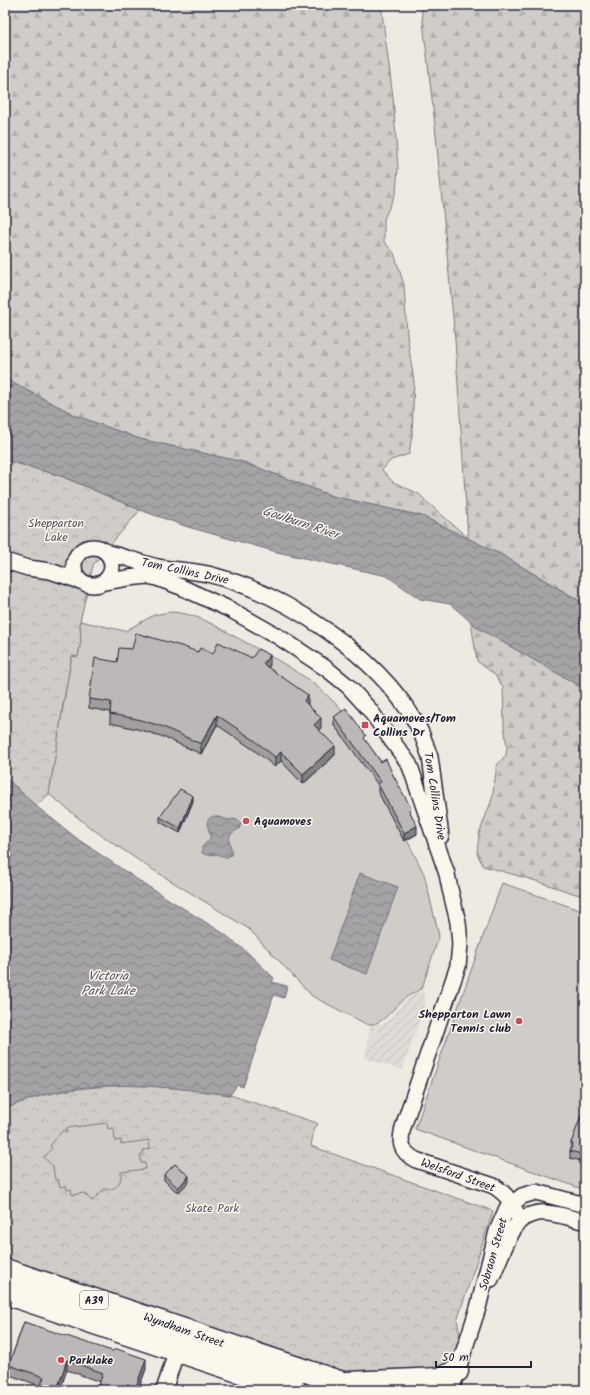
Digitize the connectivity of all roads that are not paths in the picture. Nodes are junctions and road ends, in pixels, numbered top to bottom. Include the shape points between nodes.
1 (108, 553) junction
2 (75, 558) junction
3 (5, 561) edge
4 (50, 571) junction
5 (80, 581) junction
6 (104, 582) junction
7 (447, 874) junction
8 (403, 1148) joint
9 (512, 1202) junction
10 (585, 1205) edge
11 (520, 1221) junction
12 (585, 1222) edge
13 (5, 1270) edge
14 (5, 1293) edge
15 (478, 1308) junction
16 (184, 1330) junction
17 (177, 1350) junction
18 (454, 1381) edge
19 (353, 1387) edge
20 (164, 1390) edge
21 (295, 1390) edge

1 - 2 street via 103,548 90,546 78,552
1 - 6 street via 113,565 109,578
1 - 7 street, Tom Collins Drive via 158,567 216,576 263,594 305,616 339,639 364,661 403,702 416,722 426,746 430,757
2 - 4 street via 66,566
2 - 5 street via 74,570
3 - 4 street
4 - 5 street
5 - 6 street via 92,585
6 - 7 street, Tom Collins Drive via 148,576 181,587 231,610 279,637 348,686 369,709 409,764
7 - 8 street, Tom Collins Drive via 458,922 458,966 404,1124 400,1138
8 - 9 street, Welsford Street via 416,1160 494,1186
9 - 10 street via 536,1192
9 - 11 street, Welsford Street
9 - 15 street, Sobraon Street via 504,1213 497,1232
11 - 12 street via 532,1214 544,1212
11 - 15 street, Sobraon Street via 511,1234
13 - 16 highway, Wyndham Street / A39
14 - 17 highway, Wyndham Street / A39
15 - 18 street, Sobraon Street
16 - 17 highway
16 - 19 highway, Wyndham Street / A39
17 - 20 street
17 - 21 highway, Wyndham Street / A39
18 - 19 highway via 440,1379

